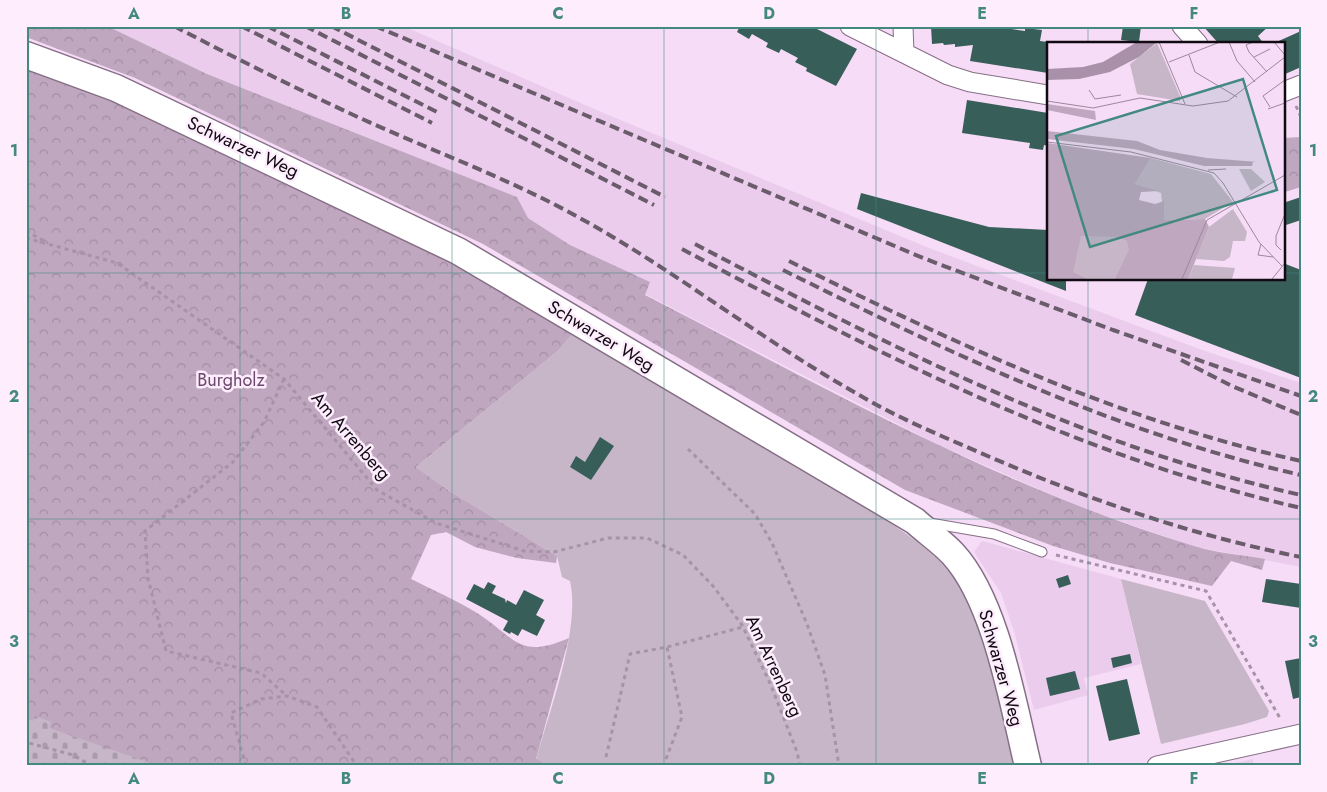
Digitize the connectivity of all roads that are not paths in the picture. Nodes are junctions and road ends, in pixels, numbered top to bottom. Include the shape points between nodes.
1 (850, 26) edge
2 (903, 26) edge
3 (1182, 26) edge
4 (1196, 42) edge
5 (904, 53) junction
6 (26, 55) edge
7 (1301, 85) edge
8 (1284, 92) edge
9 (1047, 95) edge
10 (915, 521) junction
11 (1042, 552) road end
12 (1296, 735) edge
13 (1028, 766) edge
14 (1156, 766) edge

1 - 5 street
2 - 5 street
3 - 4 street
5 - 9 street via 970,82
6 - 10 street, Schwarzer Weg via 116,88 458,251
7 - 8 street
10 - 11 lane via 994,534
10 - 13 street, Schwarzer Weg via 953,554 978,592 996,637
12 - 14 street

